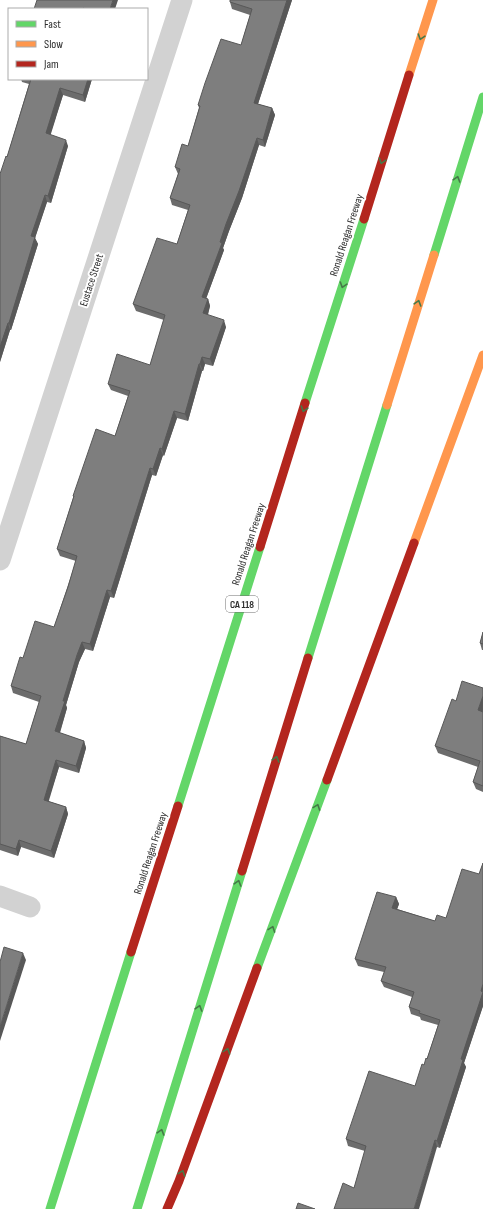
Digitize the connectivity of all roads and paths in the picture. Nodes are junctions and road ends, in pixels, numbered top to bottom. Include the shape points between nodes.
1 (182, 0) edge
2 (433, 0) edge
3 (483, 97) edge
4 (483, 355) edge
5 (0, 560) edge
6 (0, 896) edge
7 (30, 907) dead end
8 (50, 1209) edge
9 (137, 1209) edge
10 (167, 1209) edge

1 - 5 street, Eustace Street
2 -> 8 highway, Ronald Reagan Freeway / CA 118
9 -> 3 highway
10 -> 4 highway
6 - 7 street

